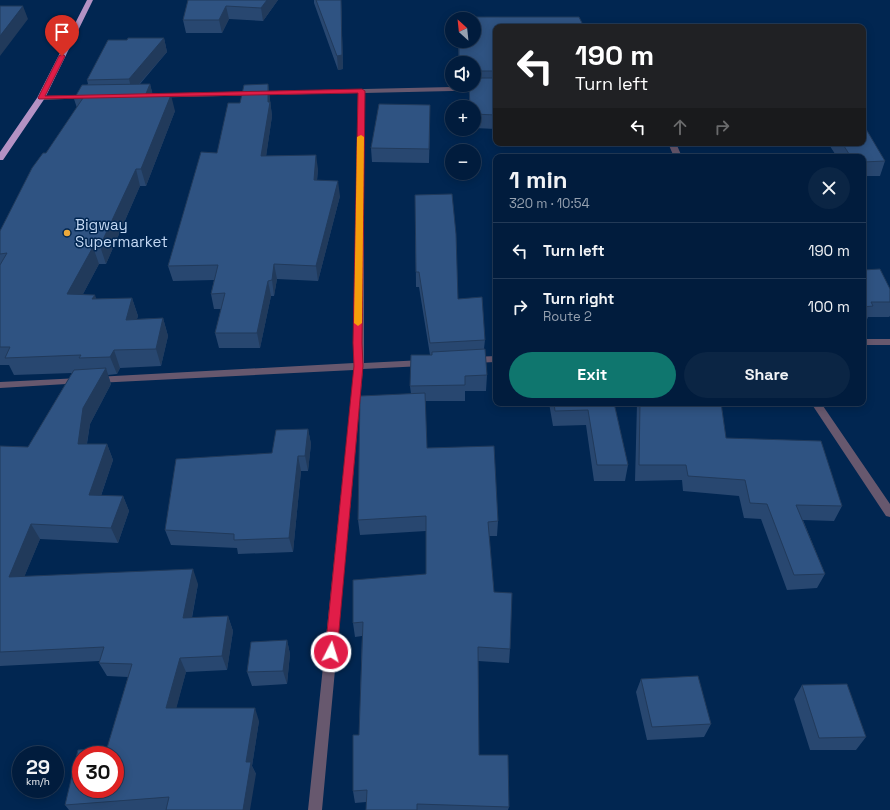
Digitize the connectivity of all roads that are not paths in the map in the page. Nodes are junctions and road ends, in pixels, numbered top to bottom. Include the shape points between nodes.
1 (90, 0) edge
2 (493, 88) edge
3 (362, 91) junction
4 (96, 96) edge
5 (135, 96) edge
6 (41, 98) junction
7 (0, 158) edge
8 (866, 342) edge
9 (890, 342) edge
10 (493, 359) edge
11 (466, 361) edge
12 (435, 362) edge
13 (359, 366) junction
14 (0, 385) edge
15 (818, 406) edge
16 (890, 513) edge
17 (315, 810) edge

1 - 6 highway
2 - 3 street
3 - 5 street
3 - 13 street
4 - 6 street
6 - 7 highway
8 - 9 street
10 - 11 street
12 - 13 street
13 - 14 street
13 - 17 street
15 - 16 street

